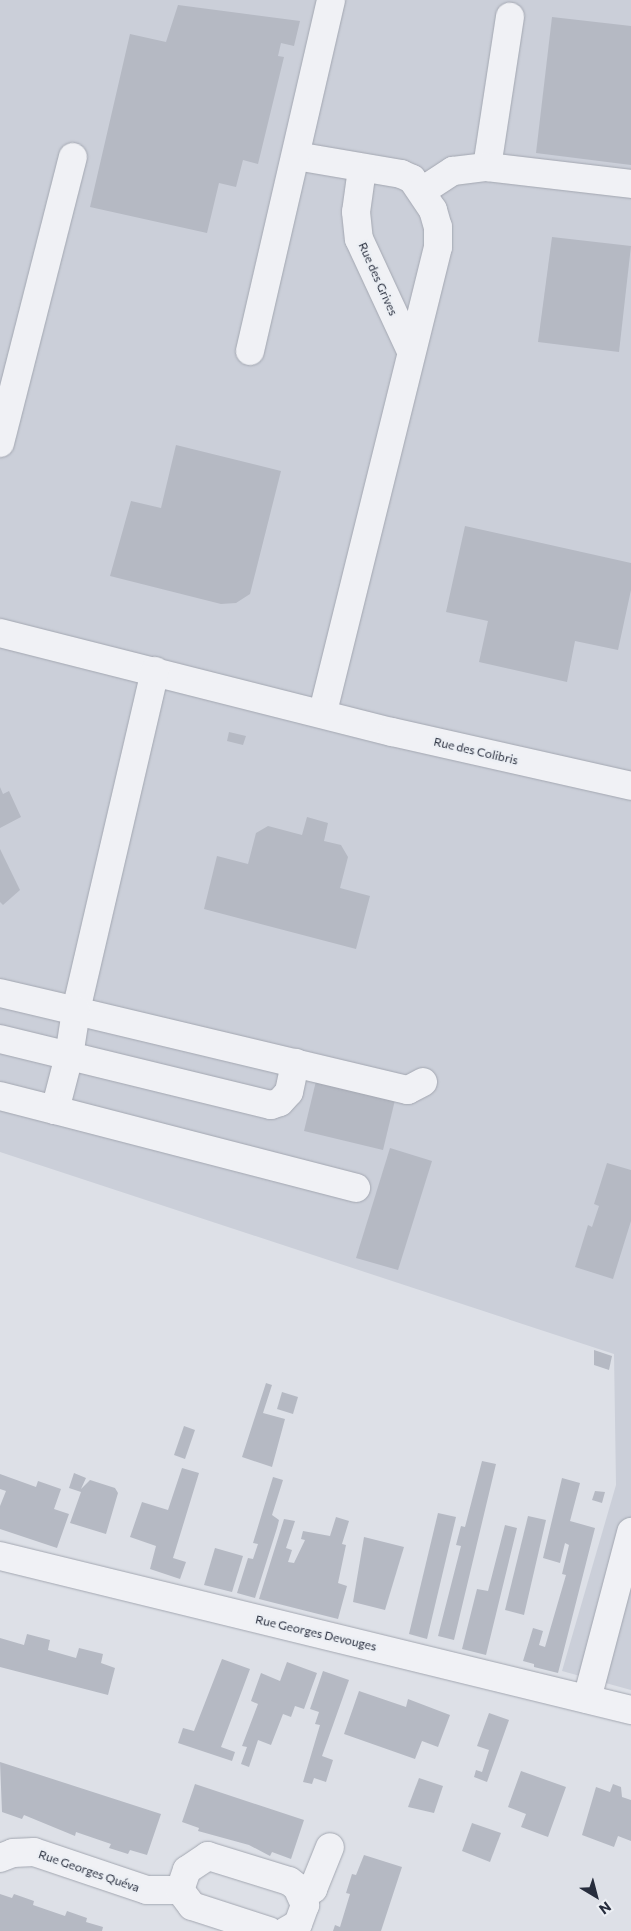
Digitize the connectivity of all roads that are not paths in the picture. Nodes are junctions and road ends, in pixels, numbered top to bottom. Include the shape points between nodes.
1 (331, 0) edge
2 (510, 16) dead end
3 (296, 156) junction
4 (74, 158) dead end
5 (487, 167) junction
6 (362, 169) junction
7 (631, 184) edge
8 (422, 191) junction
9 (411, 351) junction
10 (250, 352) dead end
11 (0, 443) edge
12 (0, 633) edge
13 (155, 671) junction
14 (323, 714) junction
15 (631, 786) edge
16 (0, 992) edge
17 (76, 1011) junction
18 (0, 1039) edge
19 (69, 1056) junction
20 (295, 1064) junction
21 (423, 1082) dead end
22 (0, 1096) edge
23 (55, 1110) junction
24 (356, 1188) dead end
25 (631, 1532) edge
26 (0, 1556) edge
27 (587, 1698) junction
28 (631, 1710) edge
29 (330, 1847) dead end
30 (0, 1858) edge
31 (180, 1890) junction
32 (303, 1895) junction
33 (269, 1931) edge
34 (286, 1931) edge

1 - 3 street
2 - 5 street
3 - 6 street
3 - 10 street
4 - 11 street
5 - 7 street
5 - 8 street via 454,171
6 - 8 street via 401,174 412,179
6 - 9 street, Rue des Grives via 356,212 359,239
8 - 9 street via 438,227 438,247
9 - 14 street
12 - 13 street, Rue des Colibris
13 - 14 street, Rue des Colibris
13 - 17 street
14 - 15 street, Rue des Colibris
16 - 17 street
17 - 19 street
17 - 20 street
18 - 19 street
19 - 20 street via 271,1105 280,1102 289,1092
19 - 23 street
20 - 21 street via 408,1090
22 - 23 street
23 - 24 street
25 - 27 street
26 - 27 street, Rue Georges Devouges
27 - 28 street, Rue Georges Devouges
29 - 32 street via 313,1889
30 - 31 street, Rue Georges Quéva via 34,1852 147,1890
31 - 32 street via 187,1870 208,1856 289,1881
31 - 33 street via 192,1906
32 - 34 street via 303,1916 298,1924

